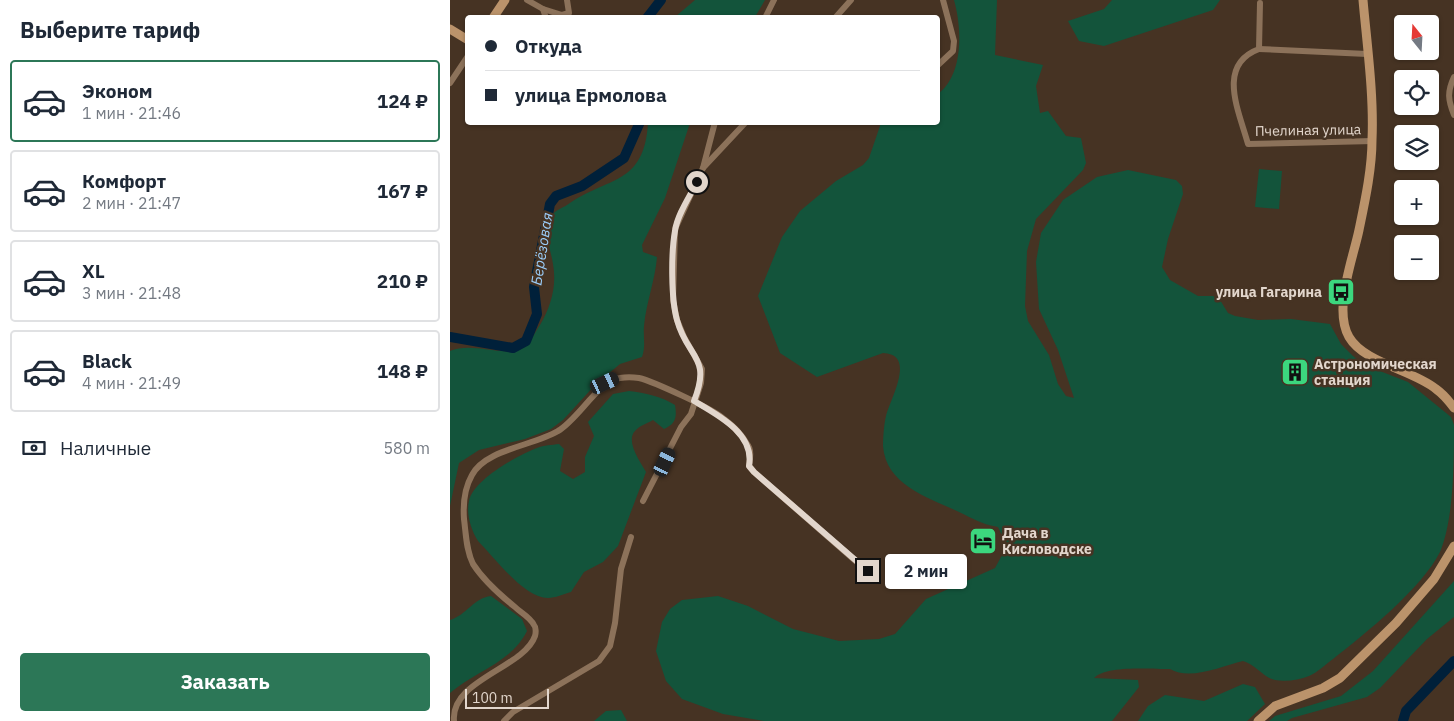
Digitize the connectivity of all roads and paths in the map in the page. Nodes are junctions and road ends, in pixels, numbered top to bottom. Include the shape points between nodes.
1 (505, 0) edge
2 (528, 0) edge
3 (567, 0) edge
4 (774, 0) edge
5 (851, 0) edge
6 (943, 0) edge
7 (1363, 0) edge
8 (1260, 3) dead end
9 (543, 9) junction
10 (495, 15) edge
11 (545, 15) edge
12 (766, 15) edge
13 (838, 15) edge
14 (450, 29) edge
15 (465, 38) edge
16 (1259, 49) junction
17 (1367, 54) junction
18 (465, 60) edge
19 (940, 64) edge
20 (1454, 77) edge
21 (450, 83) edge
22 (1454, 115) edge
23 (714, 125) edge
24 (743, 125) edge
25 (1372, 141) junction
26 (703, 168) junction
27 (694, 401) junction
28 (1454, 408) edge
29 (643, 501) dead end
30 (631, 537) dead end
31 (1454, 546) edge
32 (868, 571) dead end
33 (454, 721) edge
34 (504, 721) edge
35 (1258, 721) edge

1 - 10 street
2 - 9 street
3 - 9 street via 569,13 562,15
4 - 12 street
5 - 13 street
6 - 19 street via 954,41 953,51
7 - 17 street
8 - 16 street
9 - 11 street
14 - 15 street
16 - 17 street
16 - 25 street, Пчелиная улица via 1240,59 1233,81 1248,144
17 - 25 street
18 - 21 street
20 - 22 street via 1448,101
23 - 26 street
24 - 26 street
25 - 28 street via 1346,293 1346,328 1356,346 1436,388
26 - 27 street via 675,230 673,300 677,320 702,369 701,384
27 - 29 street via 692,414 681,427
27 - 32 street via 723,418 748,445 751,455 749,466 754,472
27 - 33 street via 640,378 618,378 605,383 578,415 558,431 485,460 472,474 463,506 467,545 473,563 495,591 528,617 535,626 535,636 528,646 509,660 465,685 454,695 450,704
30 - 34 street via 621,569 610,646 599,661 513,712
31 - 35 street via 1434,579 1396,624 1340,678 1323,688 1274,706

